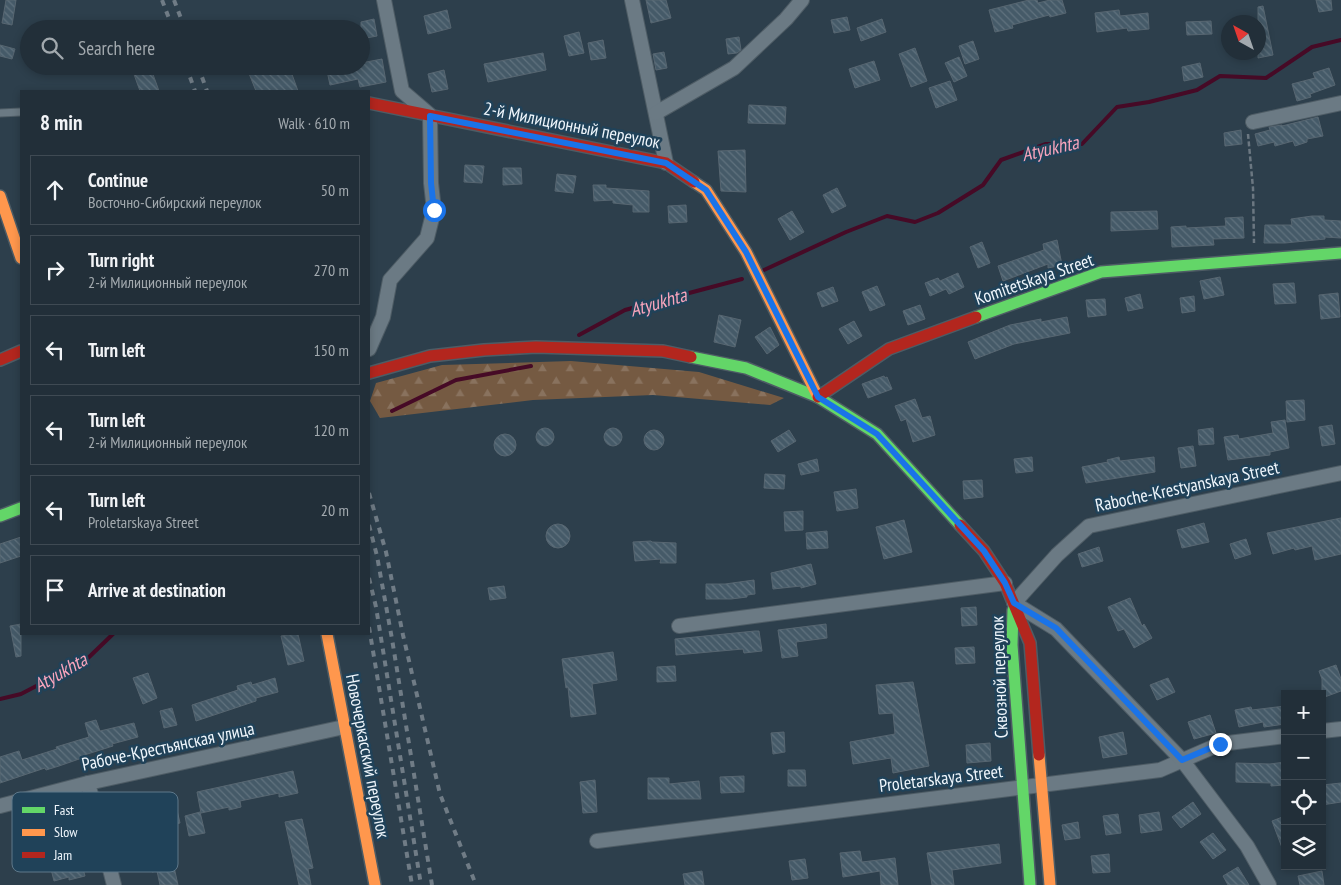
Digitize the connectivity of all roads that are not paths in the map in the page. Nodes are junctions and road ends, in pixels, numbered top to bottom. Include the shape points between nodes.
1 (384, 0) edge
2 (632, 0) edge
3 (802, 0) edge
4 (370, 103) edge
5 (1341, 103) edge
6 (20, 112) edge
7 (0, 113) edge
8 (656, 114) junction
9 (430, 116) junction
10 (1253, 122) road end
11 (666, 163) junction
12 (0, 196) edge
13 (1341, 253) edge
14 (20, 255) edge
15 (370, 347) edge
16 (20, 351) edge
17 (0, 360) edge
18 (370, 373) edge
19 (818, 397) junction
20 (1341, 473) edge
21 (20, 508) edge
22 (0, 516) edge
23 (1005, 583) junction
24 (1014, 603) junction
25 (679, 626) dead end
26 (327, 635) edge
27 (344, 727) junction
28 (1341, 729) edge
29 (1326, 731) edge
30 (1281, 736) edge
31 (1182, 760) junction
32 (88, 782) junction
33 (1041, 786) junction
34 (1022, 787) junction
35 (51, 792) edge
36 (91, 792) edge
37 (597, 841) dead end
38 (111, 872) edge
39 (114, 885) edge
40 (375, 885) edge
41 (1030, 885) edge
42 (1050, 885) edge
43 (1269, 885) edge

1 - 9 street via 402,91
2 - 8 street
3 - 8 street via 734,68
4 - 9 street, 2-й Милиционный переулок
5 - 10 street
6 - 7 lane
8 - 11 street
9 - 11 street, 2-й Милиционный переулок
9 - 15 street via 434,210 427,238 390,280 383,317
11 - 19 street, 2-й Милиционный переулок via 706,190 746,252
12 - 14 street
13 - 19 street, Komitetskaya Street via 1101,272 889,349
16 - 17 street
18 - 19 street via 430,356 484,350 536,347 664,351 746,368
19 - 23 street via 877,434 984,551
20 - 24 street, Raboche-Krestyanskaya Street via 1089,526 1057,555
21 - 22 street
23 - 24 street
23 - 25 street
24 - 31 street via 1056,628
24 - 33 street, Сквозной переулок via 1030,642
24 - 34 street, Сквозной переулок via 1012,645
26 - 27 street, Новочеркасский переулок
27 - 32 street, Рабоче-Крестьянская улица
27 - 40 street, Новочеркасский переулок
28 - 29 street
30 - 31 street, Proletarskaya Street via 1220,744
31 - 33 street, Proletarskaya Street via 1160,770
31 - 43 street via 1247,846
32 - 35 street, Рабоче-Крестьянская улица
32 - 36 street
33 - 34 street, Proletarskaya Street
33 - 42 street, Сквозной переулок
34 - 37 street, Proletarskaya Street
34 - 41 street, Сквозной переулок
38 - 39 street

